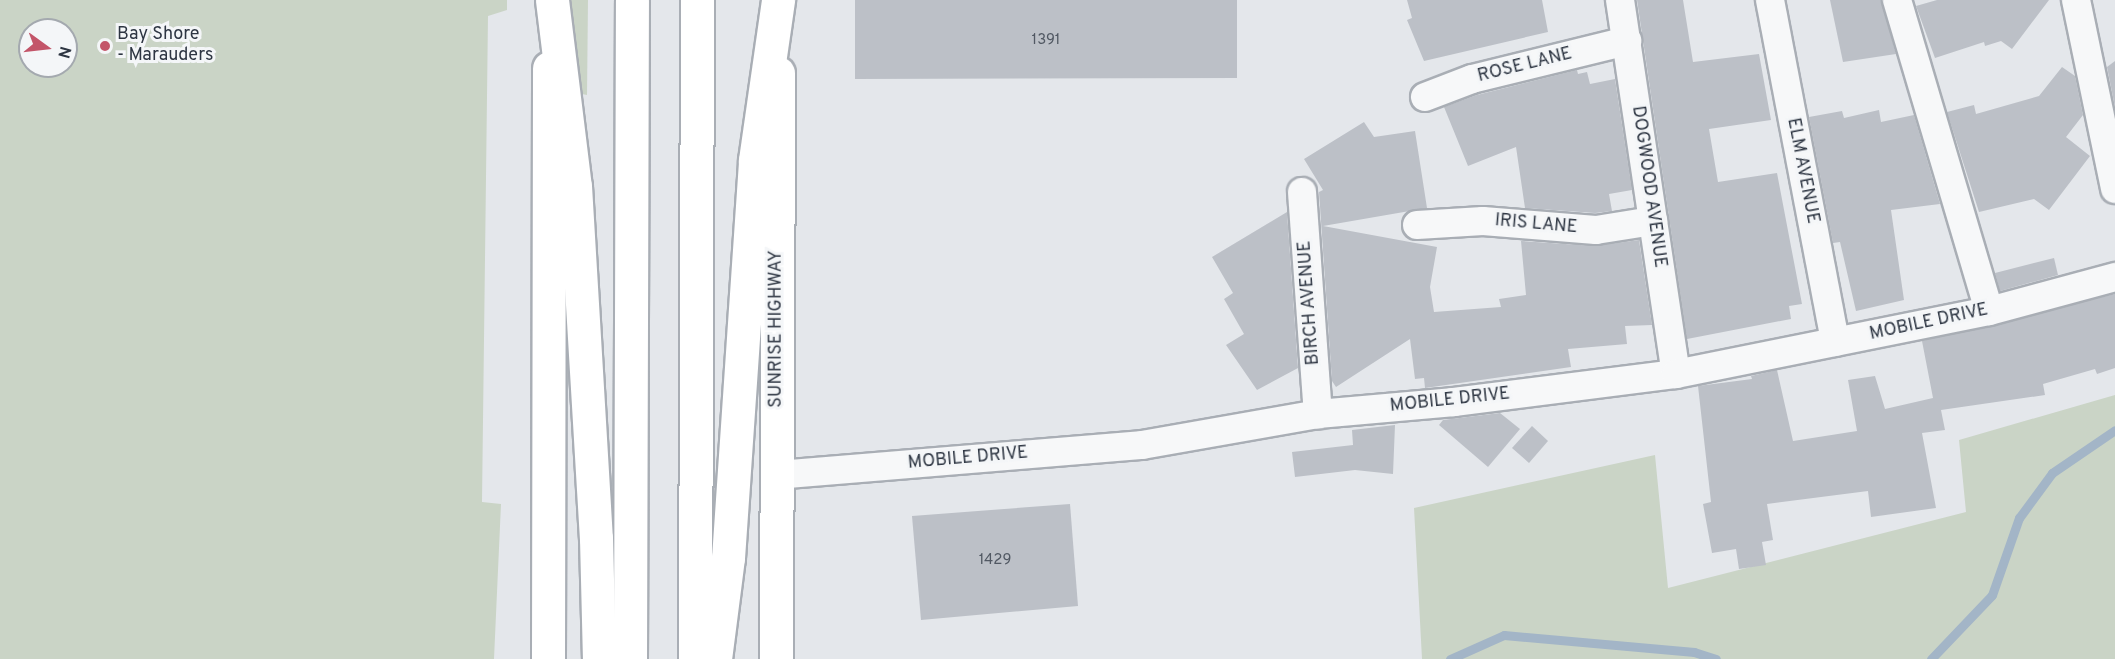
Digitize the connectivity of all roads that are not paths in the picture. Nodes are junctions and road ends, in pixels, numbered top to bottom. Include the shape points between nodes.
1 (551, 0) edge
2 (632, 0) edge
3 (698, 0) edge
4 (778, 0) edge
5 (1620, 0) edge
6 (1770, 0) edge
7 (1897, 0) edge
8 (2076, 0) edge
9 (1627, 41) junction
10 (1425, 97) dead end
11 (2115, 189) edge
12 (1302, 192) dead end
13 (1653, 221) junction
14 (1417, 225) dead end
15 (2115, 277) edge
16 (1989, 311) junction
17 (1835, 342) junction
18 (1676, 374) junction
19 (1318, 414) junction
20 (777, 475) junction
21 (548, 659) edge
22 (599, 659) edge
23 (630, 659) edge
24 (695, 659) edge
25 (716, 659) edge
26 (776, 659) edge

1 - 21 main road
1 - 22 main road via 575,186 596,538
2 - 23 main road
3 - 24 main road
4 - 20 main road, SUNRISE HIGHWAY
4 - 25 main road via 755,160 728,558
5 - 9 street, DOGWOOD AVENUE
6 - 17 street, ELM AVENUE
7 - 16 street
8 - 11 street
9 - 10 street, ROSE LANE via 1472,79
9 - 13 street, DOGWOOD AVENUE
12 - 19 street, BIRCH AVENUE
13 - 14 street, IRIS LANE via 1596,230 1483,221
13 - 18 street, DOGWOOD AVENUE
15 - 16 street, MOBILE DRIVE
16 - 17 street, MOBILE DRIVE
17 - 18 street, MOBILE DRIVE
18 - 19 street, MOBILE DRIVE via 1454,402
19 - 20 street, MOBILE DRIVE via 1142,445
20 - 26 main road, SUNRISE HIGHWAY

